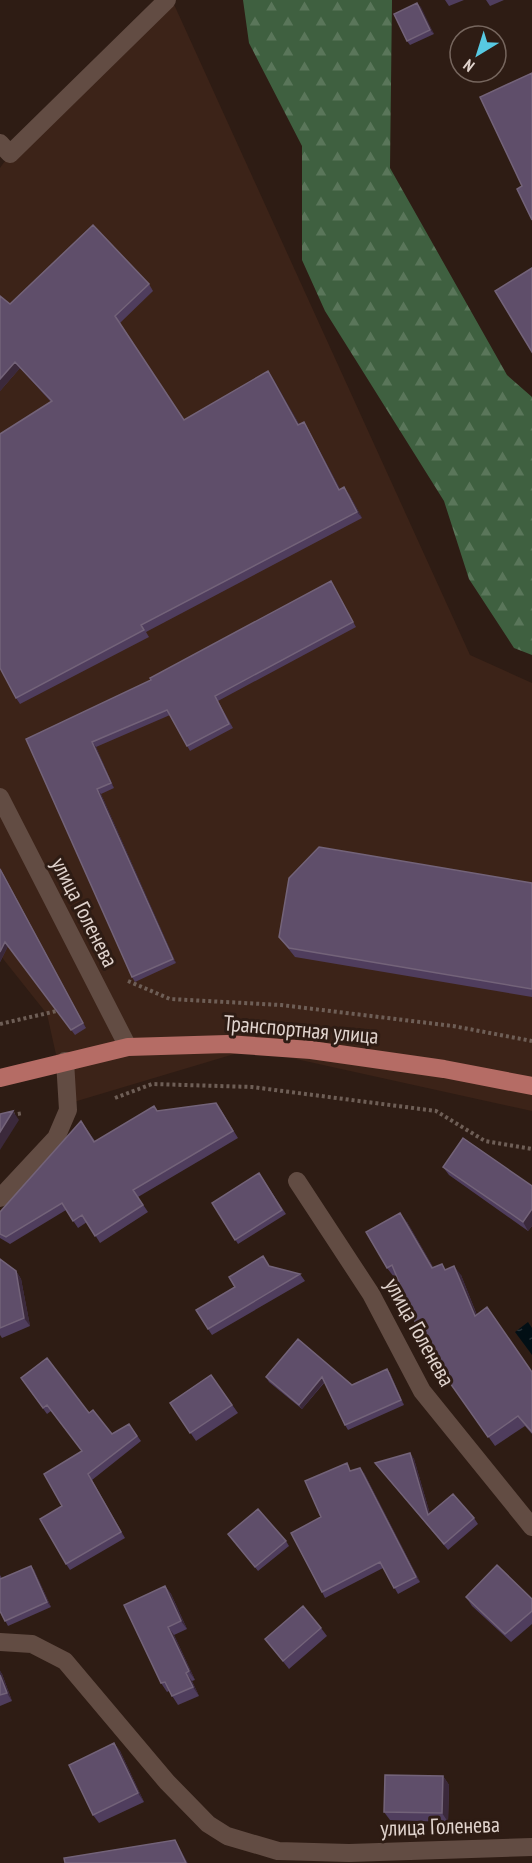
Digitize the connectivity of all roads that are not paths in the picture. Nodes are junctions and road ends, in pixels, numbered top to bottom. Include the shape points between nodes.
1 (167, 0) edge
2 (0, 143) edge
3 (0, 797) edge
4 (128, 1047) junction
5 (65, 1061) junction
6 (0, 1078) edge
7 (532, 1086) edge
8 (297, 1181) dead end
9 (0, 1198) edge
10 (532, 1527) edge
11 (0, 1642) edge
12 (532, 1848) edge

1 - 2 street via 10,154
3 - 4 street, улица Голенева
4 - 5 main road, Транспортная улица
4 - 7 main road, Транспортная улица via 227,1044 311,1050
5 - 6 main road, Транспортная улица
5 - 9 street via 68,1110 56,1138
8 - 10 street, улица Голенева via 371,1294 422,1391
11 - 12 street, улица Голенева via 32,1644 65,1662 167,1782 208,1824 227,1836 278,1851

